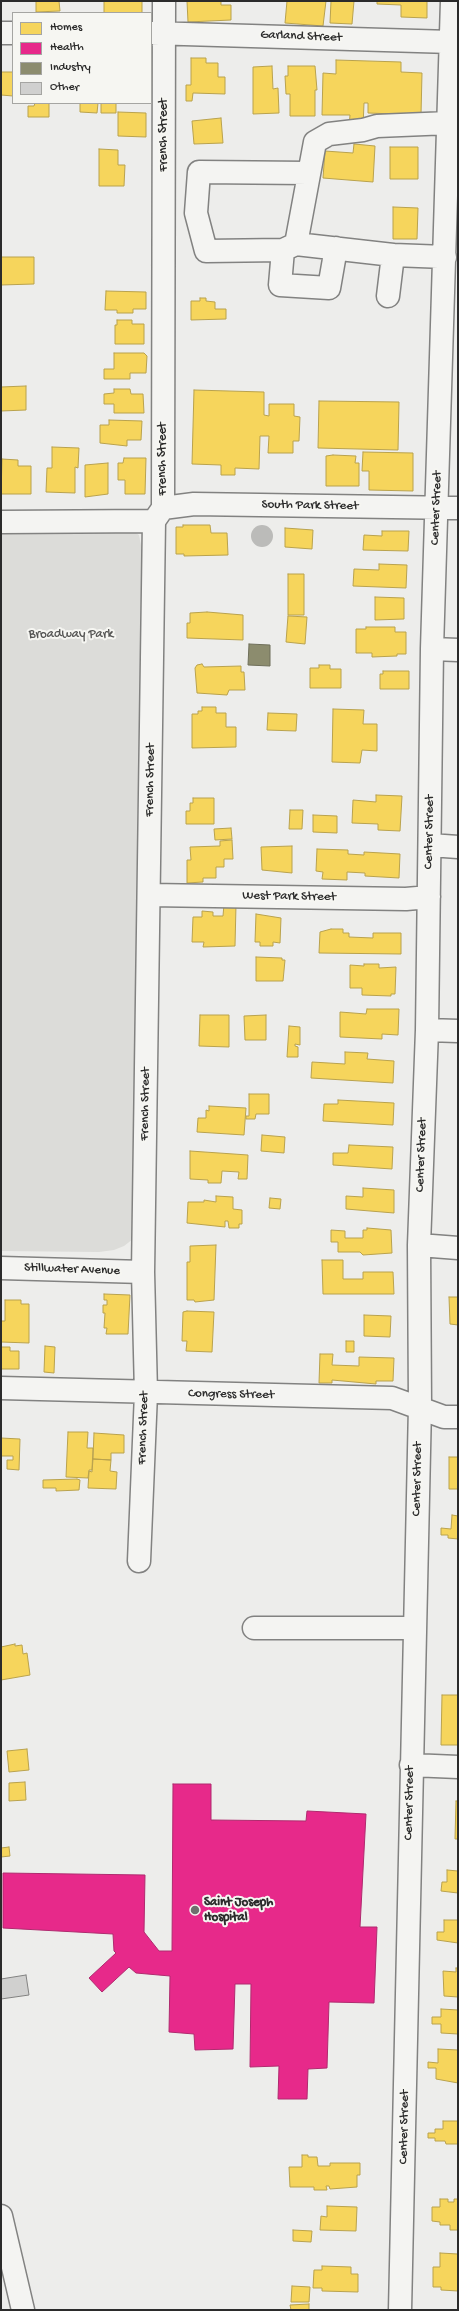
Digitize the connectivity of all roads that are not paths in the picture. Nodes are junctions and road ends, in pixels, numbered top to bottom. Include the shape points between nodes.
1 (164, 1) edge
2 (452, 1) edge
3 (1, 33) edge
4 (12, 33) edge
5 (158, 33) edge
6 (451, 42) junction
7 (452, 131) edge
8 (308, 173) junction
9 (452, 193) edge
10 (452, 228) edge
11 (290, 247) junction
12 (336, 248) junction
13 (393, 255) junction
14 (445, 257) junction
15 (388, 296) dead end
16 (450, 338) edge
17 (449, 423) edge
18 (436, 507) junction
19 (458, 508) edge
20 (158, 515) junction
21 (1, 522) edge
22 (432, 649) junction
23 (458, 650) edge
24 (430, 845) junction
25 (458, 847) edge
26 (150, 895) junction
27 (429, 897) junction
28 (427, 1030) junction
29 (458, 1031) edge
30 (419, 1245) junction
31 (458, 1248) edge
32 (1, 1268) edge
33 (143, 1272) junction
34 (1, 1388) edge
35 (146, 1393) junction
36 (420, 1406) junction
37 (458, 1417) edge
38 (139, 1561) dead end
39 (254, 1628) dead end
40 (414, 1628) junction
41 (411, 1765) junction
42 (458, 1767) edge
43 (1, 2216) edge
44 (23, 2310) edge
45 (400, 2310) edge

1 - 5 street, French Street
2 - 6 street, Center Street
3 - 4 street
5 - 6 street, Garland Street
5 - 20 street, French Street
6 - 7 street, Center Street
7 - 8 street via 377,126 329,134 314,142
7 - 9 street, Center Street
8 - 11 street
8 - 11 street via 199,172 196,214 206,251
9 - 10 street, Center Street
10 - 14 street, Center Street
11 - 12 street
11 - 12 street via 280,285 329,288
12 - 13 street
13 - 14 street
13 - 15 street
14 - 16 street, Center Street
16 - 17 street, Center Street
17 - 18 street, Center Street
18 - 19 street, South Park Street
18 - 20 street, South Park Street via 194,504
18 - 22 street, Center Street
20 - 21 street, South Park Street
20 - 26 street, French Street
22 - 23 street
22 - 24 street, Center Street
24 - 25 street
24 - 27 street, Center Street
26 - 27 street, West Park Street via 406,899
26 - 33 street, French Street
27 - 28 street, Center Street
28 - 29 street
28 - 30 street, Center Street
30 - 31 street
30 - 36 street, Center Street
32 - 33 street, Stillwater Avenue
33 - 35 street, French Street
34 - 35 street, Congress Street
35 - 36 street, Congress Street via 392,1398
35 - 38 street, French Street
36 - 37 street, Congress Street via 444,1417
36 - 40 street, Center Street
39 - 40 street
40 - 41 street, Center Street
41 - 42 street
41 - 45 street, Center Street
43 - 44 street

